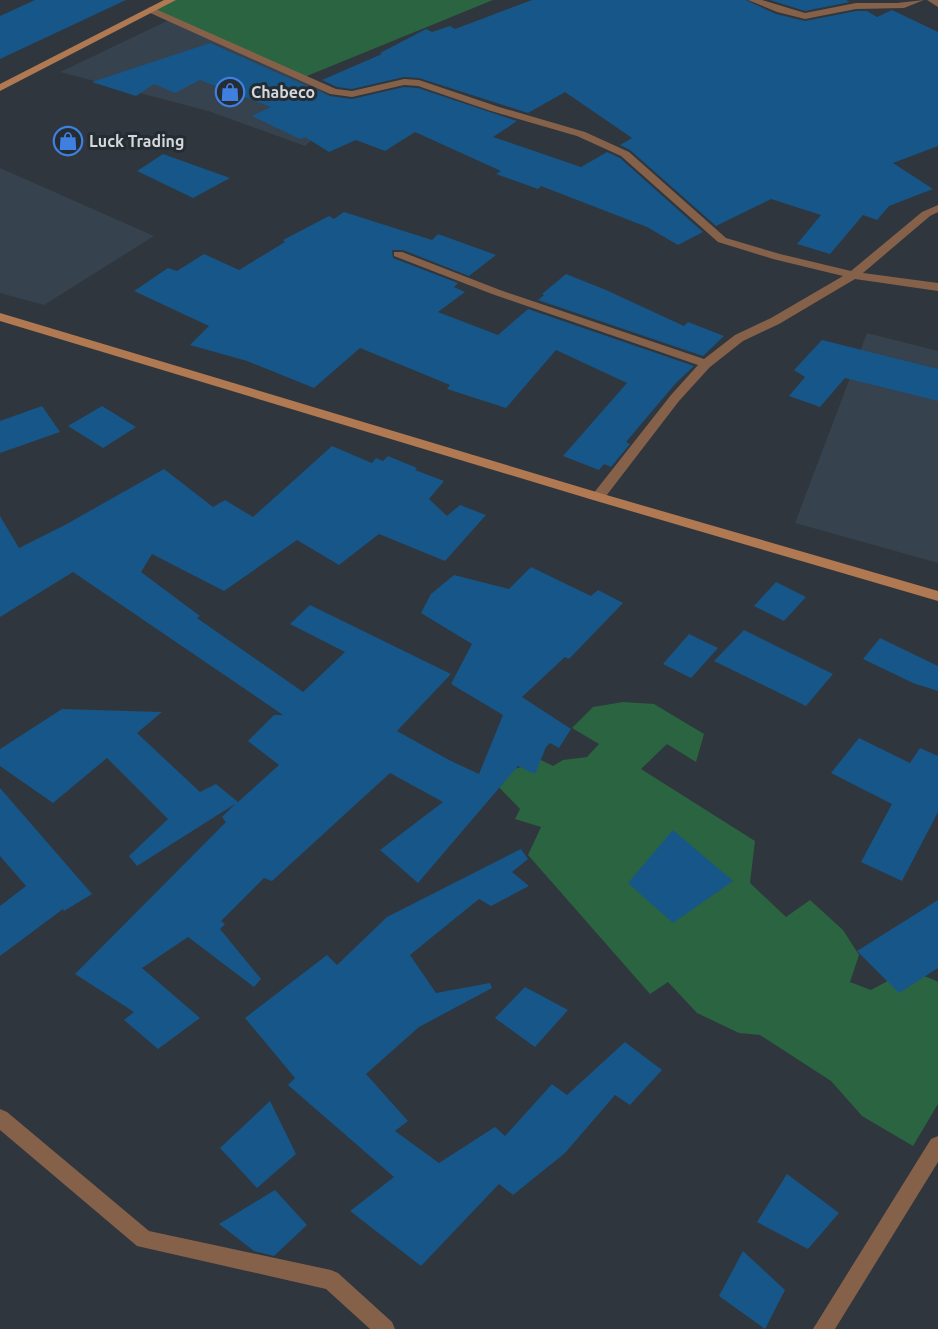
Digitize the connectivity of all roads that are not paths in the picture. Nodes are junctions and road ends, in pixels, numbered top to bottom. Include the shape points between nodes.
1 (171, 0) edge
2 (753, 0) edge
3 (919, 0) edge
4 (932, 0) edge
5 (938, 4) edge
6 (152, 10) junction
7 (0, 88) edge
8 (938, 208) edge
9 (398, 254) dead end
10 (853, 275) junction
11 (938, 287) edge
12 (0, 317) edge
13 (706, 364) junction
14 (598, 497) junction
15 (938, 596) edge
16 (0, 1118) edge
17 (938, 1145) edge
18 (932, 1167) edge
19 (385, 1329) edge
20 (823, 1329) edge

1 - 6 street
2 - 3 street via 808,16 854,6 909,6
4 - 5 street
6 - 7 street
6 - 10 street via 334,92 352,94 404,82 418,83 581,134 625,154 722,240
8 - 10 street
9 - 13 street
10 - 11 street
10 - 13 street via 739,338
12 - 14 street
13 - 14 street
14 - 15 street
16 - 19 street via 144,1239 331,1280
17 - 18 street
18 - 20 street

